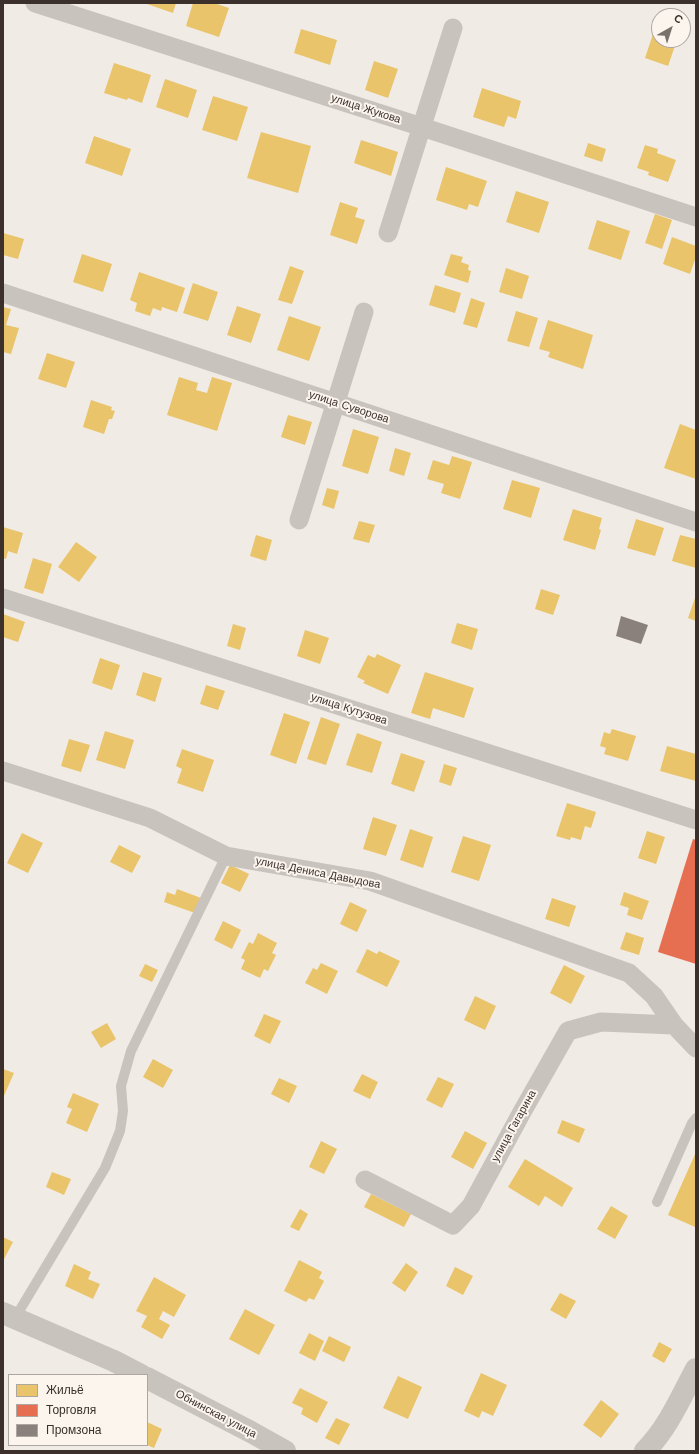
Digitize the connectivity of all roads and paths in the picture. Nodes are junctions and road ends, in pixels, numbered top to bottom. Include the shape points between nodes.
1 (35, 3) edge
2 (453, 28) dead end
3 (422, 127) junction
4 (696, 217) edge
5 (388, 233) dead end
6 (3, 292) edge
7 (364, 312) dead end
8 (335, 402) junction
9 (299, 520) dead end
10 (696, 522) edge
11 (3, 598) edge
12 (3, 771) edge
13 (696, 820) edge
14 (226, 856) junction
15 (674, 1025) junction
16 (696, 1048) edge
17 (696, 1118) edge
18 (365, 1180) dead end
19 (657, 1202) dead end
20 (9, 1316) edge
21 (696, 1369) edge
22 (139, 1374) edge
23 (148, 1379) edge
24 (285, 1451) edge
25 (645, 1451) edge

1 - 3 street, улица Жукова
2 - 3 street
3 - 4 street, улица Жукова
3 - 5 street
6 - 8 street, улица Суворова
7 - 8 street
8 - 9 street
8 - 10 street, улица Суворова
11 - 13 street, улица Кутузова
12 - 14 street, улица Дениса Давыдова via 150,818
14 - 15 street, улица Дениса Давыдова via 370,881 629,973 654,996
14 - 20 lane via 131,1051 121,1086 123,1111 120,1131 106,1168
15 - 16 street, улица Дениса Давыдова
15 - 18 street, улица Гагарина via 602,1022 568,1031 471,1206 453,1225
17 - 19 lane
20 - 22 street
21 - 25 street via 674,1411
23 - 24 street, Обнинская улица

